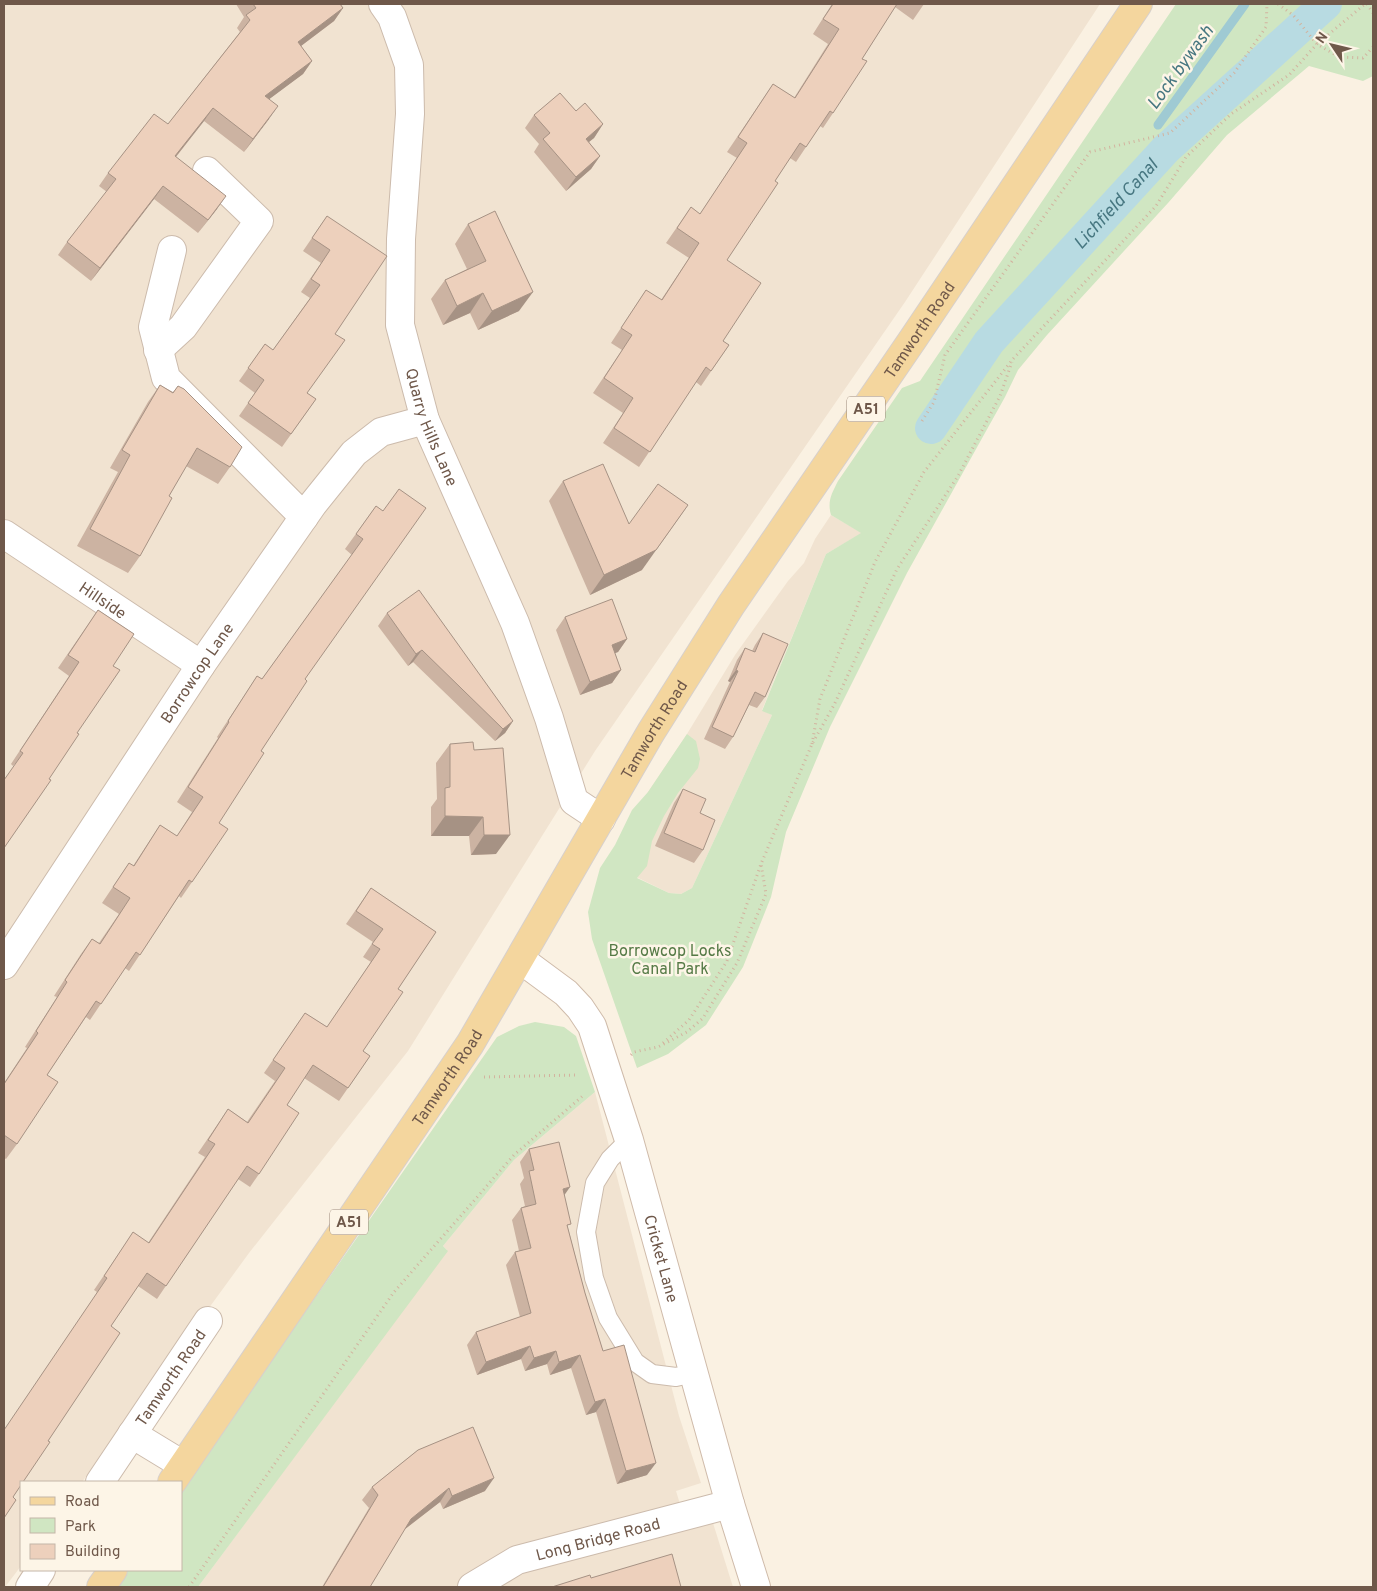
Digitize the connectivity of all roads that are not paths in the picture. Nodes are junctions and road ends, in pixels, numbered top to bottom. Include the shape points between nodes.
1 (383, 4) edge
2 (1138, 4) edge
3 (207, 171) dead end
4 (172, 250) dead end
5 (158, 350) junction
6 (425, 420) junction
7 (304, 517) junction
8 (4, 534) edge
9 (201, 665) junction
10 (601, 818) junction
11 (520, 959) junction
12 (4, 965) edge
13 (629, 1140) junction
14 (208, 1321) dead end
15 (694, 1373) junction
16 (132, 1434) junction
17 (178, 1474) edge
18 (101, 1481) edge
19 (730, 1504) junction
20 (41, 1571) edge
21 (112, 1571) edge
22 (30, 1587) edge
23 (101, 1587) edge
24 (472, 1587) edge
25 (756, 1587) edge

1 - 6 street, Quarry Hills Lane via 392,17 409,65 410,114 401,239 400,325
2 - 10 main road, Tamworth Road / A51 via 731,605
3 - 5 street via 259,221 182,327
4 - 5 street via 153,327
5 - 7 street via 166,378
6 - 7 street, Borrowcop Lane via 381,432 354,453
6 - 10 street, Quarry Hills Lane via 515,623 574,801
7 - 9 street, Borrowcop Lane
8 - 9 street, Hillside
9 - 12 street, Borrowcop Lane
10 - 11 main road, Tamworth Road / A51
11 - 13 street, Cricket Lane via 566,993 592,1026
11 - 17 main road, Tamworth Road / A51 via 470,1044
13 - 15 street, Cricket Lane
13 - 15 lane via 610,1159 595,1183 586,1232 594,1278 608,1318 635,1362 652,1374 676,1377
14 - 16 street, Tamworth Road
15 - 19 street, Cricket Lane
16 - 17 street, Tamworth Road
16 - 18 street, Tamworth Road
19 - 24 street, Long Bridge Road via 517,1560
19 - 25 street, Cricket Lane
20 - 22 street
21 - 23 main road

